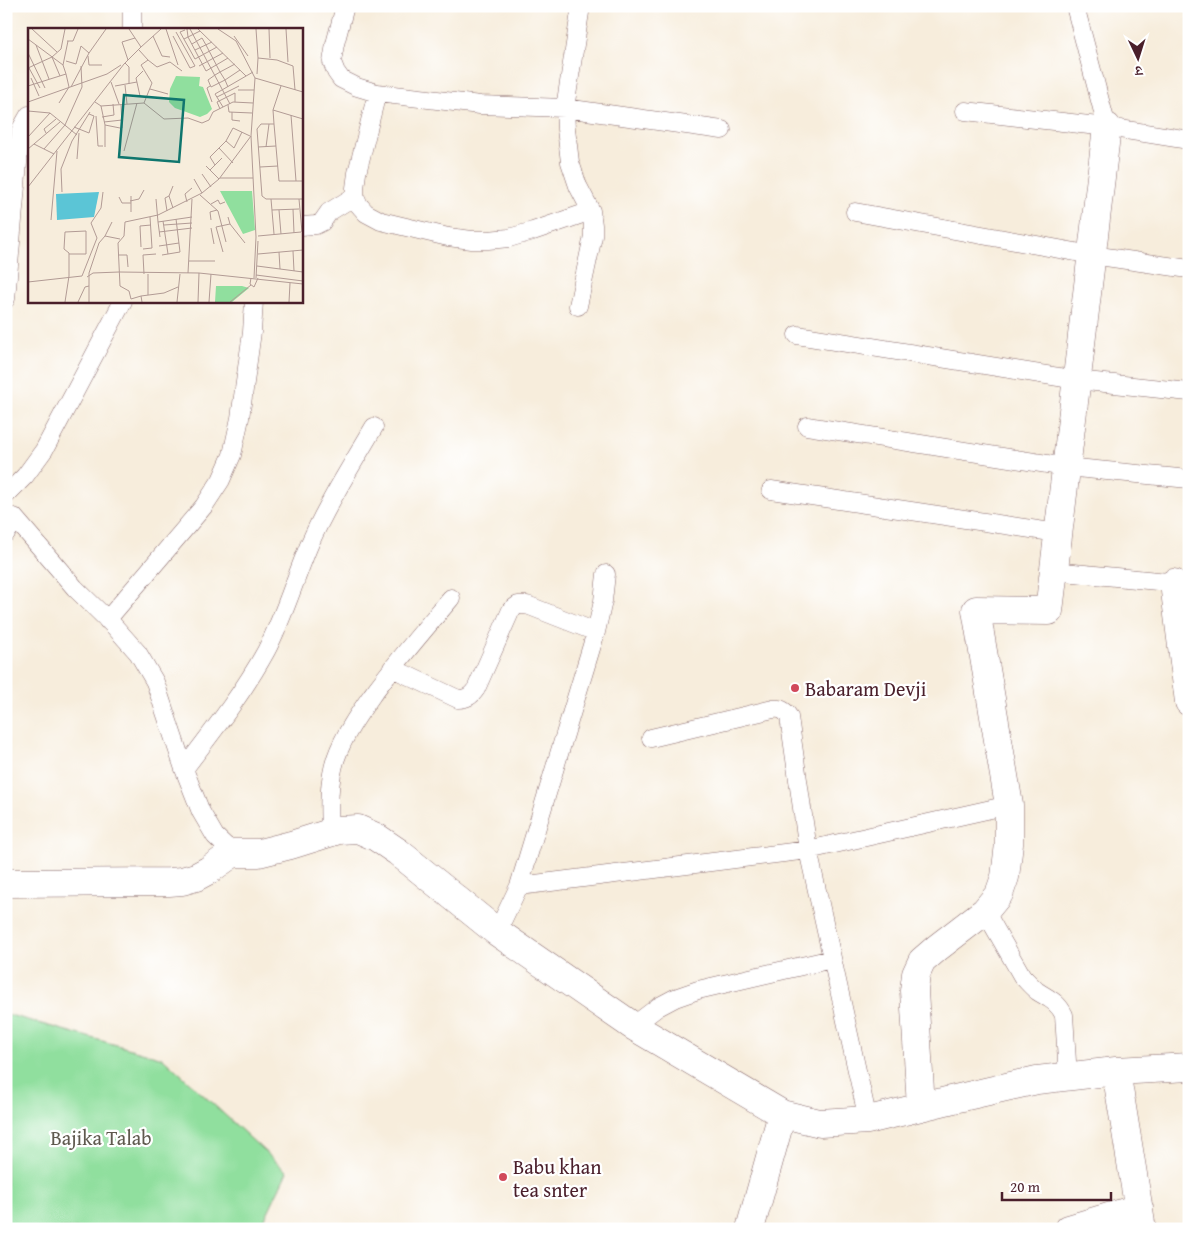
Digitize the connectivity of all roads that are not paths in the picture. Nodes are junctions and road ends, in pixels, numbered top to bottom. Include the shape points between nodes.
1 (132, 6) edge
2 (345, 6) edge
3 (581, 6) edge
4 (1075, 6) edge
5 (132, 28) edge
6 (377, 93) junction
7 (565, 108) junction
8 (966, 111) dead end
9 (28, 117) edge
10 (1107, 127) junction
11 (722, 130) dead end
12 (1189, 140) edge
13 (355, 196) junction
14 (591, 211) junction
15 (855, 212) dead end
16 (302, 226) edge
17 (1092, 255) junction
18 (1189, 269) edge
19 (6, 300) edge
20 (122, 302) edge
21 (254, 302) edge
22 (578, 306) dead end
23 (797, 335) dead end
24 (1077, 380) junction
25 (1189, 392) edge
26 (374, 426) dead end
27 (807, 426) dead end
28 (1066, 467) junction
29 (1189, 478) edge
30 (771, 490) dead end
31 (6, 494) edge
32 (14, 517) junction
33 (1058, 532) junction
34 (6, 534) edge
35 (1053, 571) junction
36 (606, 574) dead end
37 (1181, 583) edge
38 (452, 598) dead end
39 (107, 620) junction
40 (596, 632) junction
41 (392, 668) junction
42 (1189, 702) edge
43 (651, 738) dead end
44 (184, 769) junction
45 (1009, 805) junction
46 (330, 833) junction
47 (808, 850) junction
48 (234, 853) junction
49 (6, 883) edge
50 (519, 886) junction
51 (985, 911) junction
52 (497, 932) junction
53 (832, 959) junction
54 (633, 1026) junction
55 (1189, 1067) edge
56 (1116, 1070) junction
57 (1068, 1077) junction
58 (920, 1107) junction
59 (782, 1114) junction
60 (868, 1120) junction
61 (1141, 1218) edge
62 (750, 1229) edge
63 (1069, 1229) edge

1 - 5 lane
2 - 6 lane via 332,62 341,79
3 - 7 lane
4 - 10 lane
6 - 7 lane via 480,105
6 - 13 lane via 357,173
7 - 11 lane
7 - 14 lane via 570,162
8 - 10 lane
9 - 19 lane via 21,129
10 - 12 lane
10 - 17 street
13 - 14 lane via 366,213 381,221 472,240 509,238
13 - 16 lane via 330,212 322,222
14 - 22 lane via 593,236
15 - 17 lane
17 - 18 lane
17 - 24 street
20 - 31 lane via 44,450 25,476
21 - 39 lane via 240,418 232,455 221,480 204,506
23 - 24 lane
24 - 25 lane
24 - 28 street
26 - 44 lane via 325,510 266,651 233,705
27 - 28 lane
28 - 29 lane
28 - 33 street
30 - 33 lane
31 - 32 lane
32 - 34 lane
32 - 39 lane
33 - 35 street
35 - 37 lane
35 - 45 street via 1048,611 976,610
36 - 40 lane
37 - 42 street
38 - 41 lane
39 - 44 lane via 138,653 156,682
40 - 41 lane via 527,605 518,605 511,610 476,689 462,699
40 - 50 lane
41 - 46 lane via 347,732 336,757 329,797
43 - 47 lane via 780,708 789,717 792,731
44 - 48 lane via 201,812 215,836
45 - 47 lane
45 - 51 street via 1005,877 999,894
46 - 48 street via 259,853
46 - 52 street via 358,829 376,837
47 - 50 lane
47 - 53 lane
48 - 49 street via 196,878 182,881
50 - 52 lane
51 - 57 lane via 1022,976 1054,1002 1064,1015
51 - 58 street via 922,961 916,974 914,991
52 - 54 street
53 - 54 lane via 698,990 675,998
53 - 60 lane
54 - 59 street
55 - 56 street
56 - 57 street
56 - 61 street
57 - 58 street via 1036,1080
58 - 60 street
59 - 60 street via 820,1123
59 - 62 street
61 - 63 street

